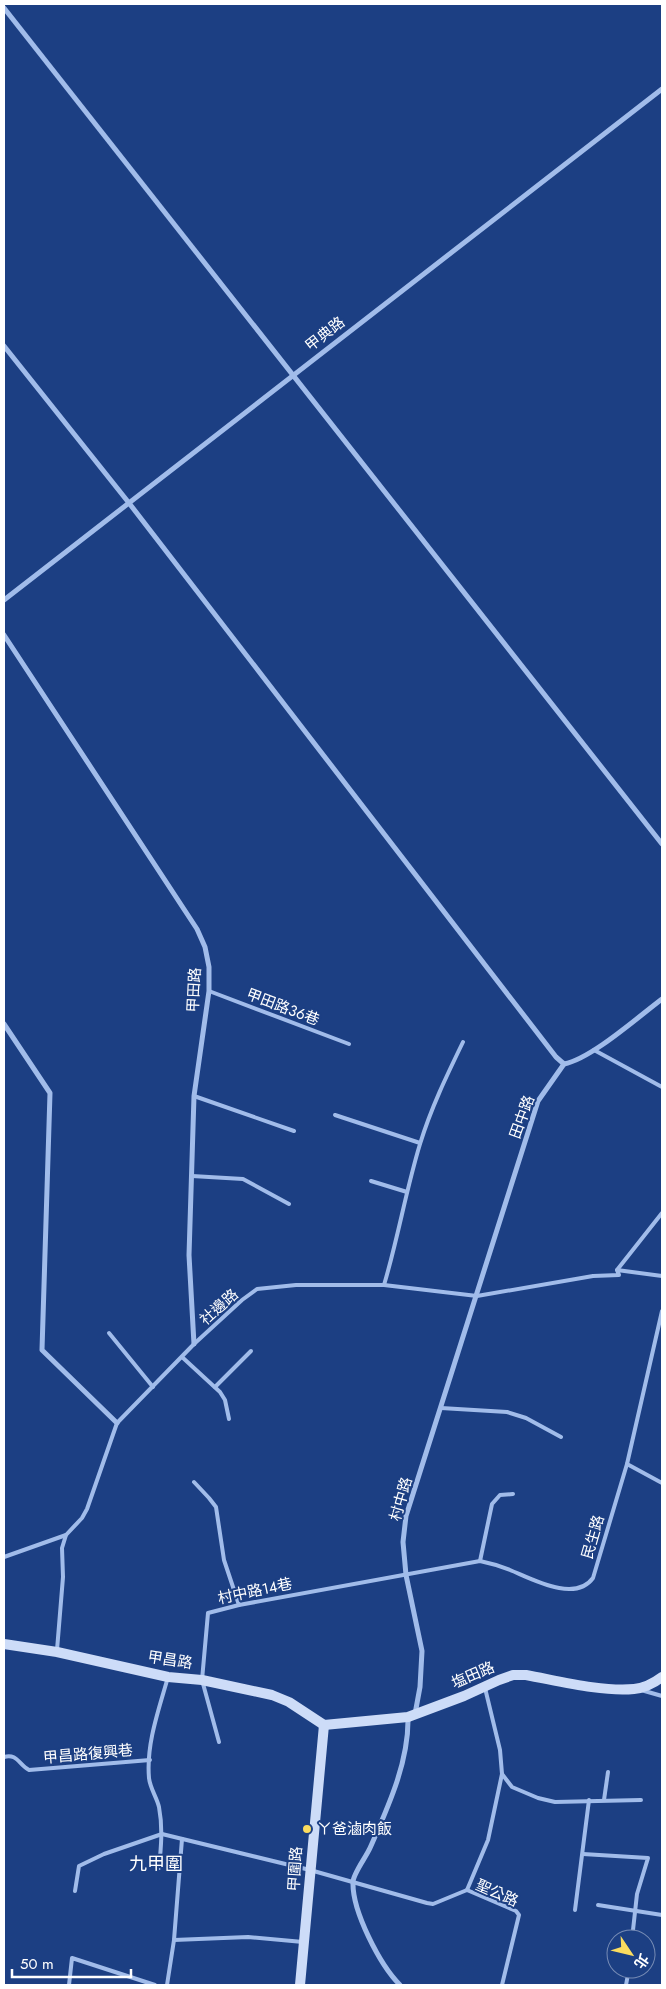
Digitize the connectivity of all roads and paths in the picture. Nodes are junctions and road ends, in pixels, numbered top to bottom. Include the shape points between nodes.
1 (4, 8) edge
2 (662, 89) edge
3 (4, 346) edge
4 (294, 375) junction
5 (129, 503) junction
6 (4, 600) edge
7 (4, 635) edge
8 (662, 844) edge
9 (209, 991) junction
10 (662, 999) edge
11 (4, 1024) edge
12 (463, 1042) dead end
13 (349, 1044) dead end
14 (594, 1050) junction
15 (564, 1064) junction
16 (662, 1087) edge
17 (194, 1096) junction
18 (335, 1115) dead end
19 (294, 1131) dead end
20 (420, 1143) junction
21 (192, 1176) junction
22 (371, 1181) dead end
23 (407, 1192) junction
24 (289, 1204) dead end
25 (662, 1213) edge
26 (617, 1270) junction
27 (662, 1276) edge
28 (384, 1285) junction
29 (477, 1296) junction
30 (662, 1311) edge
31 (109, 1333) dead end
32 (194, 1344) junction
33 (251, 1351) dead end
34 (182, 1357) junction
35 (153, 1387) junction
36 (215, 1387) junction
37 (441, 1408) junction
38 (229, 1419) dead end
39 (117, 1423) junction
40 (561, 1437) dead end
41 (627, 1464) junction
42 (194, 1482) dead end
43 (662, 1484) edge
44 (513, 1494) dead end
45 (66, 1535) junction
46 (4, 1558) edge
47 (480, 1560) junction
48 (406, 1574) junction
49 (239, 1605) junction
50 (4, 1644) edge
51 (57, 1652) junction
52 (168, 1677) junction
53 (662, 1677) edge
54 (202, 1680) junction
55 (485, 1687) junction
56 (636, 1689) junction
57 (662, 1696) edge
58 (411, 1716) junction
59 (324, 1725) junction
60 (219, 1742) dead end
61 (4, 1757) edge
62 (150, 1760) junction
63 (608, 1772) dead end
64 (502, 1774) junction
65 (589, 1800) junction
66 (604, 1800) junction
67 (641, 1800) dead end
68 (162, 1834) junction
69 (182, 1839) junction
70 (584, 1854) junction
71 (159, 1868) dead end
72 (310, 1870) junction
73 (352, 1881) junction
74 (467, 1890) junction
75 (75, 1891) dead end
76 (598, 1905) dead end
77 (575, 1910) dead end
78 (635, 1910) junction
79 (662, 1915) edge
80 (633, 1929) edge
81 (174, 1940) junction
82 (305, 1942) junction
83 (69, 1985) edge
84 (155, 1985) edge
85 (167, 1985) edge
86 (300, 1985) edge
87 (400, 1985) edge
88 (502, 1985) edge

1 - 4 street
2 - 4 street, 甲典路
3 - 5 street
4 - 5 street, 甲典路
4 - 8 street
5 - 6 street, 甲典路
5 - 15 street
7 - 9 street, 甲田路 via 197,929 209,967
9 - 13 lane, 甲田路36巷
9 - 17 street, 甲田路
10 - 14 street
11 - 39 street via 50,1093 42,1350
12 - 20 lane via 440,1089
14 - 15 street
14 - 16 lane
15 - 29 street, 田中路 via 538,1101
17 - 19 lane
17 - 21 street, 甲田路
18 - 20 lane
20 - 23 lane
21 - 24 lane via 243,1179
21 - 32 street, 甲田路 via 189,1255
22 - 23 lane
23 - 28 lane
25 - 26 lane
26 - 27 lane, 社邊路
26 - 29 lane, 社邊路 via 619,1275 593,1276
28 - 29 lane, 社邊路
28 - 32 lane, 社邊路 via 296,1285 257,1290
29 - 37 street, 村中路
30 - 41 lane, 民生路
31 - 35 lane
32 - 34 lane, 社邊路
33 - 36 lane
34 - 35 lane, 社邊路
34 - 36 lane
35 - 39 lane, 社邊路
36 - 38 lane via 225,1400
37 - 40 lane via 506,1412 526,1418
37 - 48 street, 村中路 via 406,1516 403,1542
39 - 45 lane, 社邊路 via 87,1509
41 - 43 lane
41 - 47 lane, 民生路 via 593,1578 582,1588 551,1586
42 - 49 lane via 216,1507 224,1560
44 - 47 lane via 500,1495 492,1504
45 - 46 lane
45 - 51 lane via 62,1548
47 - 48 lane, 民生路
48 - 49 lane, 村中路14巷
48 - 58 street, 村中路 via 422,1651 420,1687
49 - 54 lane, 村中路14巷 via 208,1613
50 - 51 street, 甲昌路
51 - 52 street, 甲昌路
52 - 54 street, 甲昌路
52 - 62 lane, 甲昌路復興巷
53 - 56 street, 塩田路
54 - 59 street, 甲昌路 via 272,1695 290,1702
54 - 60 lane, 村中路14巷
55 - 56 street, 塩田路 via 514,1675 526,1675 613,1690
55 - 58 street, 塩田路
55 - 64 lane via 500,1750
56 - 57 lane
58 - 59 street, 塩田路
58 - 73 street, 村中路 via 408,1738 386,1812
59 - 72 street, 甲圍路
61 - 62 lane, 甲昌路復興巷 via 16,1758 29,1770
62 - 68 lane, 甲昌路復興巷 via 149,1780 159,1806
63 - 66 lane
64 - 65 lane via 512,1787 538,1798 555,1802
64 - 74 lane via 488,1840
65 - 66 lane
65 - 70 lane
66 - 67 lane
68 - 69 lane
68 - 71 lane, 甲昌路復興巷
68 - 75 lane via 79,1866
69 - 72 lane
69 - 81 lane
70 - 77 lane
70 - 78 lane via 648,1858
72 - 73 lane, 聖公路
72 - 82 street, 甲圍路
73 - 74 lane, 聖公路 via 433,1904
73 - 87 street via 356,1906 375,1950
74 - 88 lane, 聖公路 via 516,1911 518,1915
76 - 78 lane
78 - 79 lane
78 - 80 lane
81 - 82 lane via 248,1937
81 - 85 lane
82 - 86 street, 甲圍路
83 - 84 lane via 72,1958

